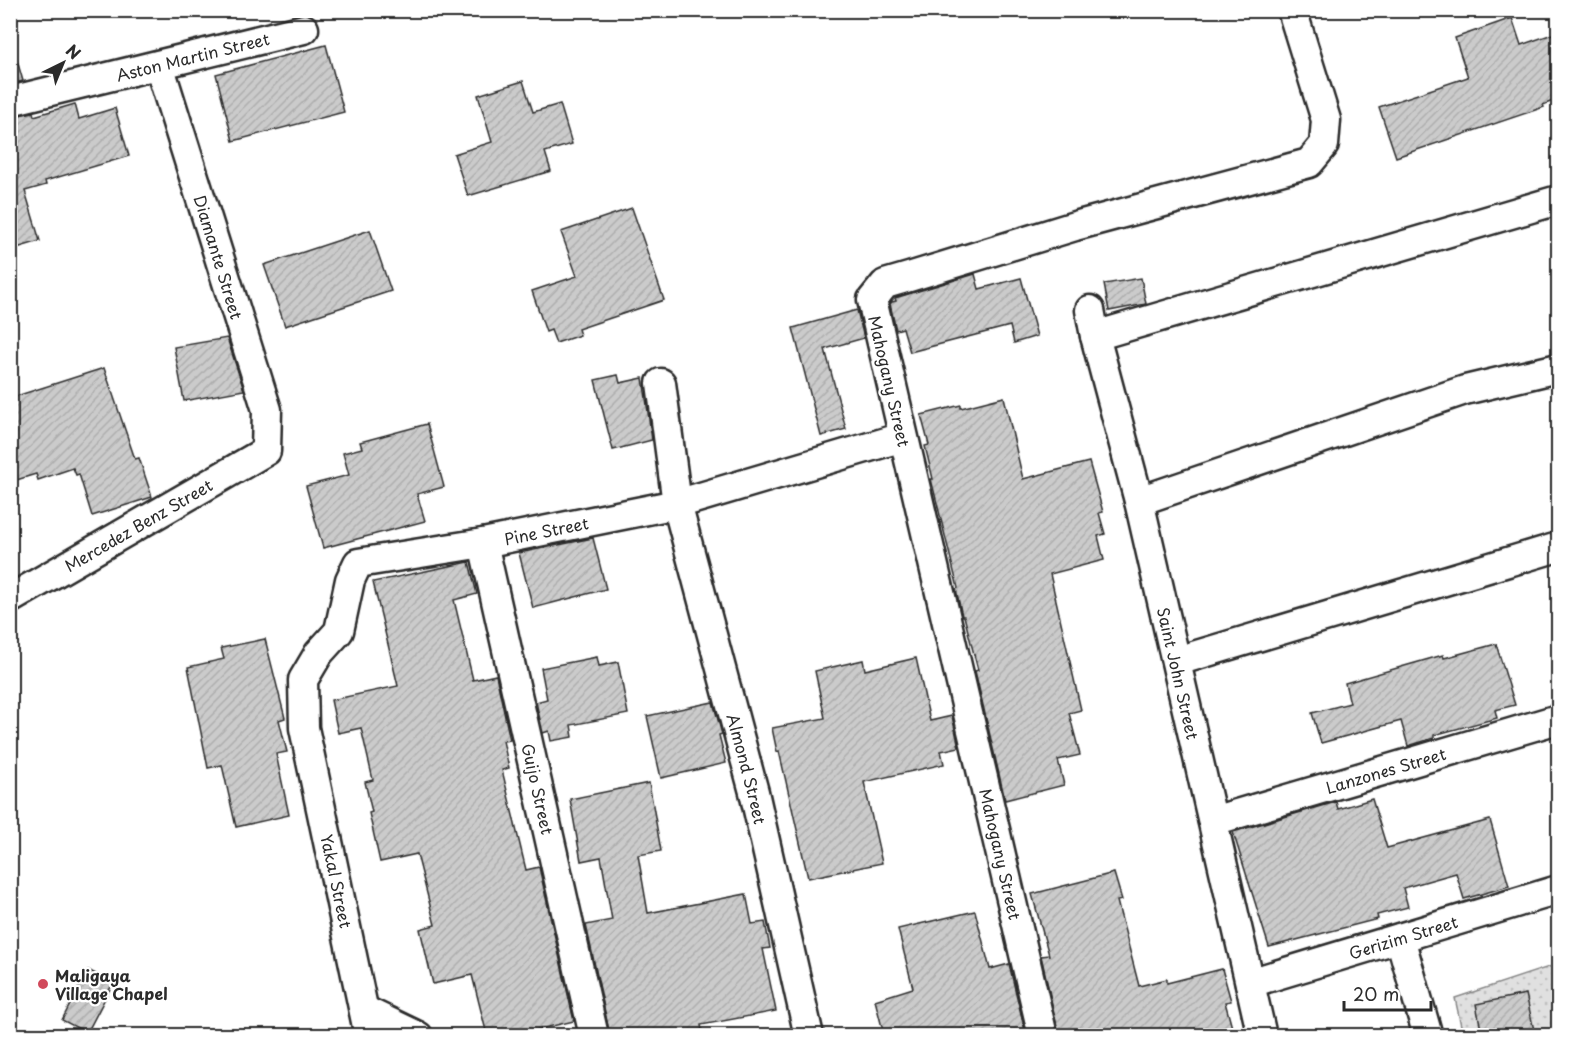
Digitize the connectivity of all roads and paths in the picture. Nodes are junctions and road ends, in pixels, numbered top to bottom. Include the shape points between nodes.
1 (1292, 10) edge
2 (304, 29) dead end
3 (159, 65) junction
4 (10, 101) edge
5 (1558, 200) edge
6 (1558, 368) edge
7 (661, 383) dead end
8 (903, 437) junction
9 (266, 450) joint
10 (1139, 501) junction
11 (677, 504) junction
12 (483, 543) junction
13 (1558, 547) edge
14 (10, 599) edge
15 (1177, 661) junction
16 (1558, 719) edge
17 (304, 728) joint
18 (1213, 821) junction
19 (1558, 890) edge
20 (1400, 938) junction
21 (1250, 983) junction
22 (367, 1023) edge
23 (418, 1035) edge
24 (594, 1035) edge
25 (809, 1035) edge
26 (1043, 1035) edge
27 (1262, 1035) edge
28 (1428, 1035) edge

1 - 8 street, Mahogany Street via 1326,120 1324,145 1309,163 1075,226 885,284 872,300
2 - 3 street, Aston Martin Street
3 - 4 street, Aston Martin Street
3 - 9 street, Diamante Street via 267,410
5 - 10 street, Saint John Street via 1092,323
6 - 10 street via 1464,390
7 - 11 street, Almond Street
8 - 11 street, Pine Street
8 - 26 street, Mahogany Street
9 - 14 street, Mercedez Benz Street
10 - 15 street, Saint John Street
11 - 12 street, Pine Street
11 - 25 street, Almond Street via 754,792
12 - 17 street, Pine Street via 358,563 350,580 339,632 319,653 303,680
12 - 24 street, Guijo Street
13 - 15 street
15 - 18 street, Saint John Street
16 - 18 street, Lanzones Street
17 - 22 street, Yakal Street
18 - 21 street, Saint John Street
19 - 20 street, Gerizim Street
20 - 21 street, Gerizim Street
20 - 28 street
21 - 27 street, Saint John Street
22 - 23 street

